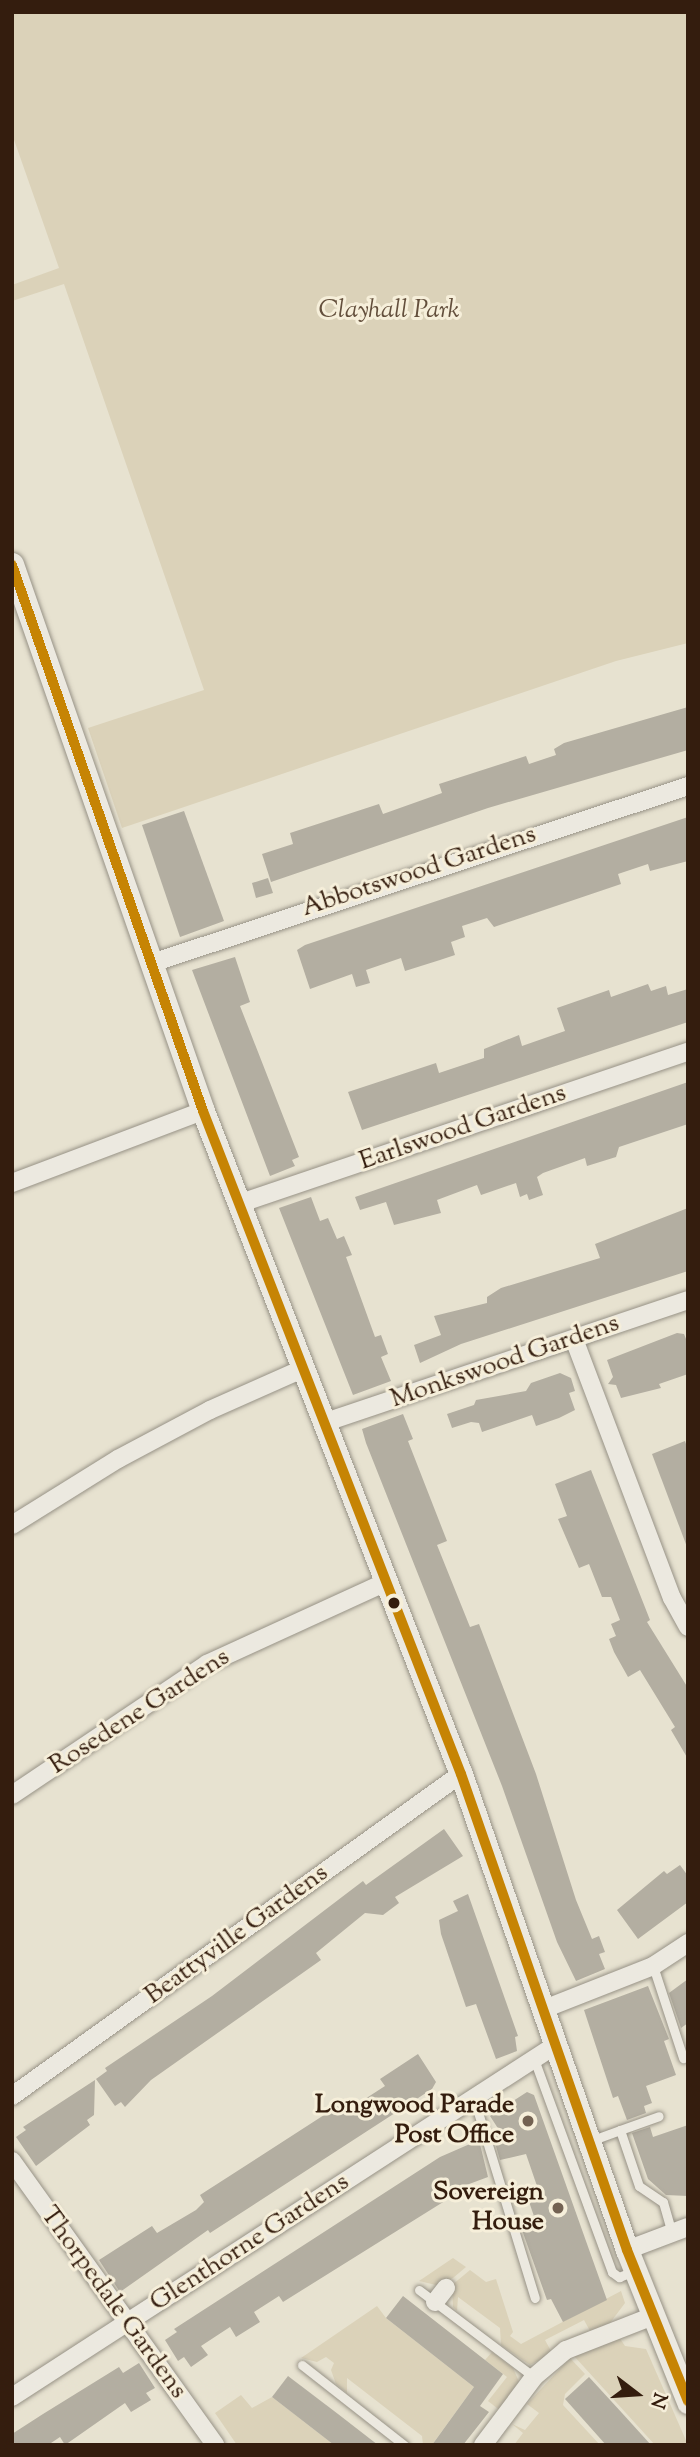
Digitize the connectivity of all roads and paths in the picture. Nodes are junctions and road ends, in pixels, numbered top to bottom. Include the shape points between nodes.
1 (12, 564) edge
2 (688, 786) edge
3 (154, 970) junction
4 (688, 1052) edge
5 (203, 1111) junction
6 (12, 1183) edge
7 (238, 1204) junction
8 (688, 1300) edge
9 (574, 1339) junction
10 (302, 1369) junction
11 (323, 1423) junction
12 (12, 1525) edge
13 (386, 1582) junction
14 (688, 1627) edge
15 (461, 1774) junction
16 (12, 1795) edge
17 (688, 1943) edge
18 (653, 1966) junction
19 (544, 2009) junction
20 (557, 2043) junction
21 (683, 2058) dead end
22 (534, 2059) junction
23 (12, 2096) edge
24 (474, 2099) junction
25 (659, 2116) dead end
26 (620, 2130) junction
27 (589, 2141) junction
28 (12, 2161) edge
29 (680, 2230) edge
30 (631, 2260) junction
31 (419, 2290) dead end
32 (535, 2298) dead end
33 (653, 2316) junction
34 (126, 2323) junction
35 (302, 2365) dead end
36 (534, 2377) junction
37 (12, 2397) edge
38 (688, 2402) edge
39 (215, 2445) edge
40 (404, 2445) edge
41 (484, 2445) edge

1 - 3 street
2 - 3 street, Abbotswood Gardens
3 - 5 street
4 - 7 street, Earlswood Gardens
5 - 6 street
5 - 7 street
7 - 10 street
8 - 9 street, Monkswood Gardens
9 - 11 street, Monkswood Gardens
9 - 14 street
10 - 11 street
10 - 12 street via 210,1410 118,1459
11 - 13 street
13 - 15 street
13 - 16 street, Rosedene Gardens via 207,1664
15 - 19 street
15 - 23 street, Beattyville Gardens
17 - 18 street
18 - 19 street
18 - 21 lane
19 - 20 street
20 - 22 street, Glenthorne Gardens
20 - 27 street
22 - 24 street, Glenthorne Gardens
22 - 30 lane via 612,2272 619,2277
24 - 32 lane
24 - 34 street, Glenthorne Gardens
25 - 26 lane
26 - 27 lane
26 - 29 lane via 639,2186 663,2202
27 - 30 street
28 - 34 street, Thorpedale Gardens
29 - 30 street
30 - 33 street
31 - 36 lane via 440,2295
33 - 36 street via 566,2350
33 - 38 street
34 - 37 street, Glenthorne Gardens
34 - 39 street, Thorpedale Gardens
35 - 40 lane
36 - 41 street

